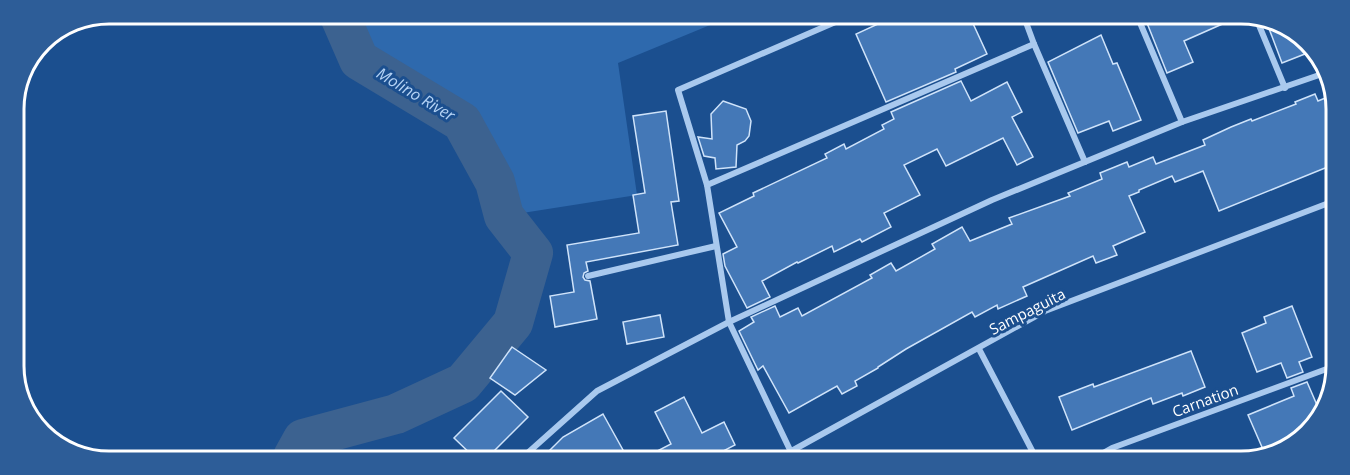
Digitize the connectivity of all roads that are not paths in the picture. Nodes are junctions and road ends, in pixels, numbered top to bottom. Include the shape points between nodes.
1 (831, 24) edge
2 (1027, 24) edge
3 (1141, 24) edge
4 (1259, 26) edge
5 (1034, 44) junction
6 (1318, 75) edge
7 (1285, 88) junction
8 (1182, 122) junction
9 (1086, 162) junction
10 (707, 185) junction
11 (1326, 204) edge
12 (716, 246) junction
13 (588, 276) dead end
14 (729, 322) junction
15 (979, 349) junction
16 (1326, 369) edge
17 (530, 451) edge
18 (791, 451) edge
19 (793, 451) edge
20 (1032, 451) edge
21 (1107, 451) edge

1 - 10 street via 678,90
2 - 5 street
3 - 8 street
4 - 7 street
5 - 9 street
5 - 10 street
6 - 7 street
7 - 8 street
8 - 9 street
9 - 14 street via 992,200
10 - 12 street
11 - 15 street, Sampaguita via 1045,311
12 - 13 street
12 - 14 street
14 - 17 street via 597,391
14 - 18 street
15 - 19 street, Sampaguita
15 - 20 street
16 - 21 street, Carnation

